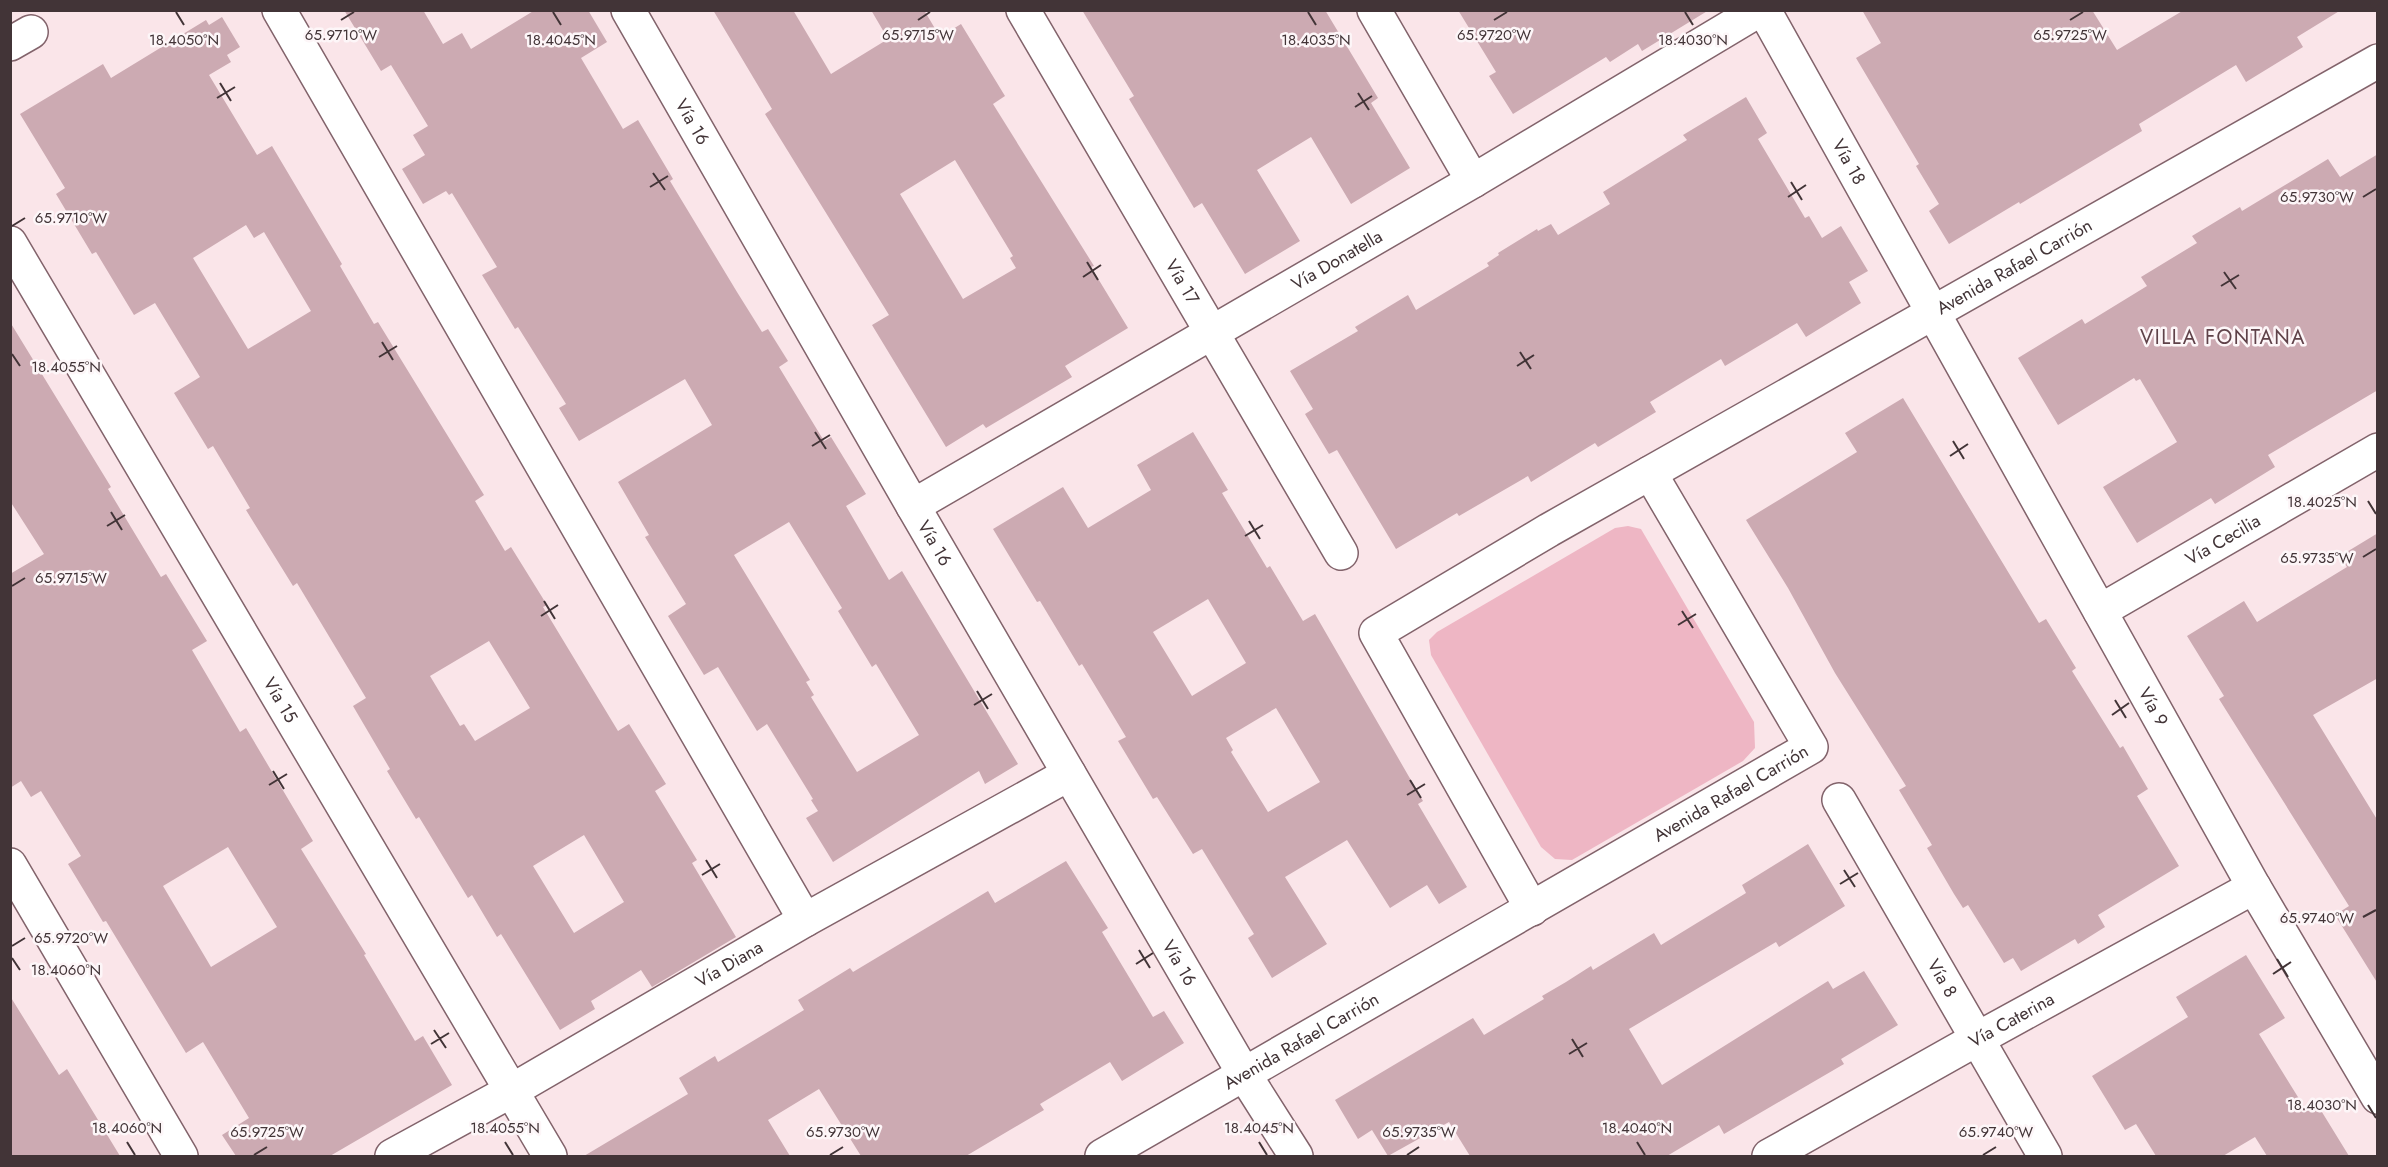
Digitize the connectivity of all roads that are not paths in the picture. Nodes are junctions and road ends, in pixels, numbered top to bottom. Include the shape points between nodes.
1 (279, 10) edge
2 (628, 10) edge
3 (1023, 10) edge
4 (1374, 10) edge
5 (1759, 10) edge
6 (1764, 10) edge
7 (2378, 61) edge
8 (1473, 181) junction
9 (10, 243) edge
10 (1932, 315) junction
11 (1211, 333) junction
12 (2377, 452) edge
13 (1650, 472) junction
14 (913, 506) junction
15 (1341, 553) dead end
16 (2100, 610) junction
17 (1069, 774) junction
18 (1839, 800) dead end
19 (10, 865) edge
20 (2254, 887) junction
21 (1532, 909) junction
22 (805, 920) junction
23 (1977, 1039) junction
24 (1244, 1074) junction
25 (511, 1091) junction
26 (2378, 1097) edge
27 (181, 1156) edge
28 (392, 1156) edge
29 (550, 1156) edge
30 (1102, 1156) edge
31 (1296, 1156) edge
32 (1768, 1156) edge
33 (2045, 1156) edge

1 - 22 street
2 - 14 street, Vía 16
3 - 11 street, Vía 17
4 - 8 street
5 - 8 street, Vía Donatella
6 - 10 street, Vía 18
7 - 10 street, Avenida Rafael Carrión
8 - 11 street, Vía Donatella
9 - 25 street, Vía 15
10 - 13 street, Avenida Rafael Carrión
10 - 16 street, Vía 9
11 - 14 street, Vía Donatella
11 - 15 street, Vía 17
12 - 16 street, Vía Cecilia
13 - 21 street, Avenida Rafael Carrión via 1376,633
13 - 21 street, Avenida Rafael Carrión via 1811,747
14 - 17 street, Vía 16
16 - 20 street, Vía 9
17 - 22 street, Vía Diana
17 - 24 street, Vía 16
18 - 23 street, Vía 8
19 - 27 street
20 - 23 street, Vía Caterina
20 - 26 street, Vía 9
21 - 24 street, Avenida Rafael Carrión
22 - 25 street, Vía Diana
23 - 32 street, Vía Caterina
23 - 33 street, Vía 8
24 - 30 street, Avenida Rafael Carrión
24 - 31 street, Vía 16
25 - 28 street, Vía Diana
25 - 29 street, Vía 15

